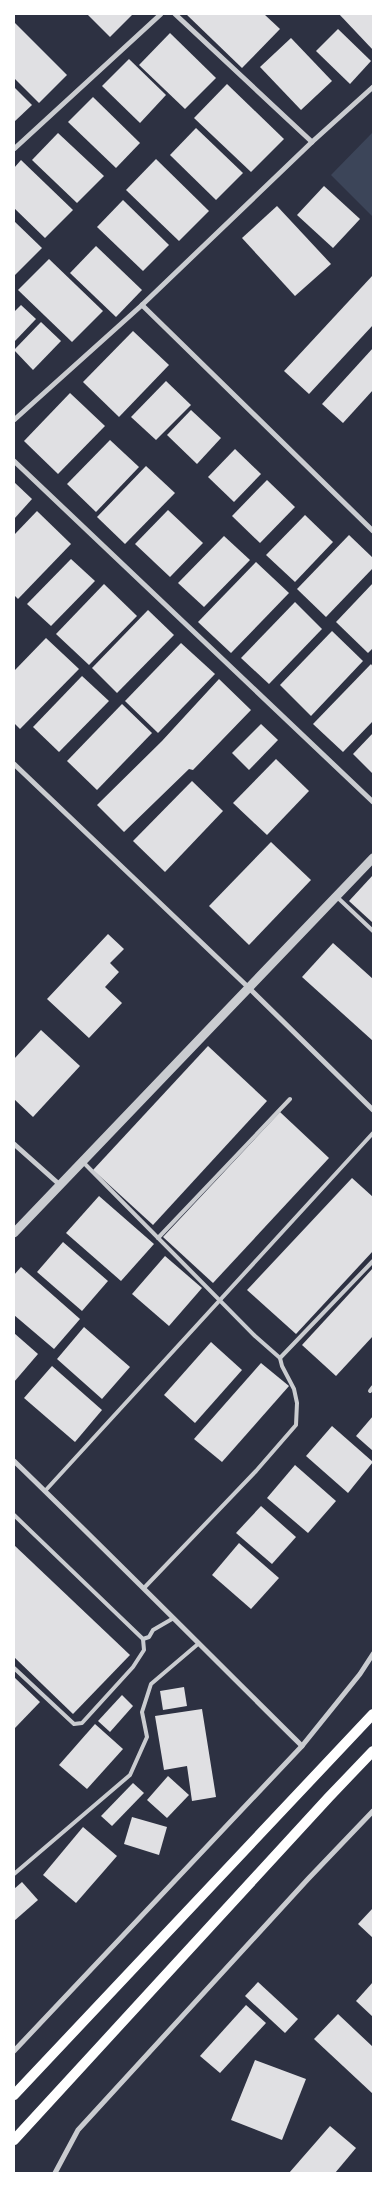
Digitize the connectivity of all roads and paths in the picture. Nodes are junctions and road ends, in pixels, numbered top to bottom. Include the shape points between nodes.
1 (161, 14) edge
2 (175, 14) edge
3 (373, 87) edge
4 (312, 142) junction
5 (14, 149) edge
6 (142, 304) junction
7 (14, 420) edge
8 (14, 462) edge
9 (373, 531) edge
10 (14, 764) edge
11 (373, 802) edge
12 (373, 858) edge
13 (336, 896) junction
14 (373, 931) edge
15 (249, 988) junction
16 (290, 1099) dead end
17 (373, 1108) edge
18 (373, 1133) edge
19 (14, 1144) edge
20 (82, 1161) junction
21 (60, 1185) junction
22 (14, 1234) edge
23 (158, 1238) junction
24 (373, 1261) edge
25 (220, 1301) junction
26 (280, 1358) junction
27 (14, 1461) edge
28 (45, 1491) junction
29 (14, 1515) edge
30 (144, 1588) junction
31 (172, 1619) junction
32 (144, 1639) junction
33 (198, 1644) junction
34 (373, 1654) edge
35 (14, 1668) edge
36 (373, 1714) edge
37 (302, 1746) junction
38 (373, 1751) edge
39 (373, 1811) edge
40 (14, 1874) edge
41 (14, 2051) edge
42 (14, 2095) edge
43 (14, 2140) edge
44 (55, 2173) edge

1 - 5 street
2 - 4 street
3 - 4 street
4 - 6 street
6 - 7 street
6 - 9 street
8 - 11 street
10 - 15 street
12 - 13 street
13 - 14 lane
13 - 15 street
15 - 17 street
15 - 20 street
16 - 23 lane
18 - 25 lane
19 - 21 street
20 - 21 street
20 - 23 lane
21 - 22 street
23 - 25 lane
24 - 26 lane
25 - 26 lane
25 - 28 lane
26 - 30 lane via 294,1389 296,1425
27 - 28 street
28 - 30 street
29 - 32 lane
30 - 31 street
31 - 32 lane
31 - 33 street
32 - 35 lane via 144,1650 133,1667 82,1723 74,1724
33 - 37 street
33 - 40 lane via 151,1684 142,1712 147,1737 130,1775
34 - 37 street
36 - 42 main road
37 - 41 street
38 - 43 main road
39 - 44 street via 78,2130

